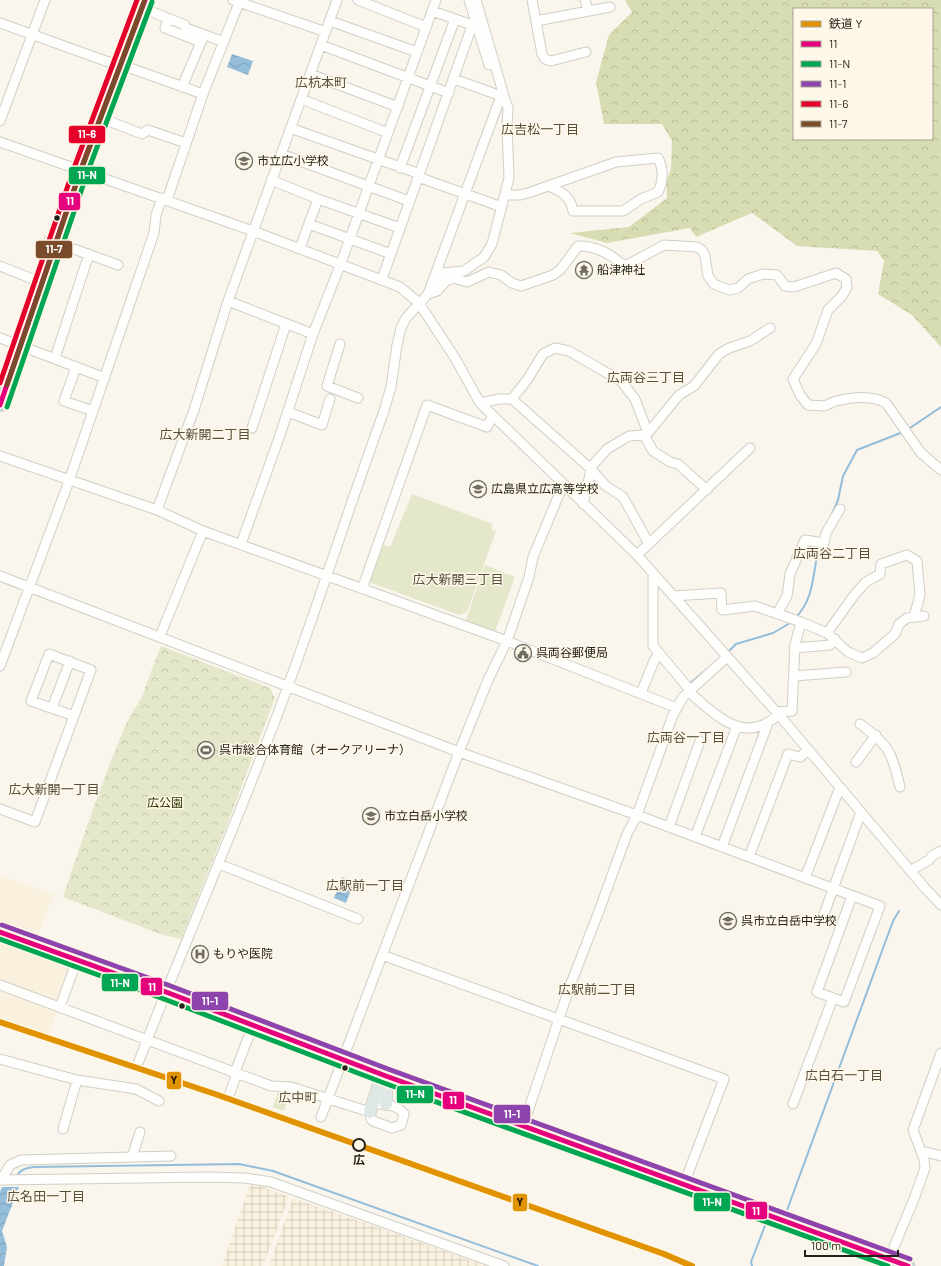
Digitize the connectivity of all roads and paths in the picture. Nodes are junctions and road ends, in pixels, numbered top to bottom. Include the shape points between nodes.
1 (45, 0) edge
2 (337, 0) edge
3 (358, 0) edge
4 (436, 0) edge
5 (469, 0) edge
6 (476, 0) edge
7 (532, 0) edge
8 (585, 0) edge
9 (237, 1) edge
10 (142, 3) edge
11 (610, 7) dead end
12 (432, 11) junction
13 (588, 11) junction
14 (455, 19) junction
15 (330, 21) junction
16 (536, 21) junction
17 (0, 23) edge
18 (478, 26) junction
19 (426, 27) junction
20 (326, 32) junction
21 (32, 35) junction
22 (203, 38) junction
23 (224, 42) junction
24 (321, 45) junction
25 (417, 52) junction
26 (586, 52) dead end
27 (116, 64) junction
28 (310, 74) junction
29 (407, 77) junction
30 (454, 79) junction
31 (431, 86) junction
32 (182, 87) junction
33 (449, 93) junction
34 (501, 93) junction
35 (203, 94) junction
36 (301, 99) junction
37 (398, 107) junction
38 (100, 118) junction
39 (0, 121) edge
40 (290, 128) junction
41 (388, 133) junction
42 (0, 142) edge
43 (186, 143) junction
44 (281, 154) junction
45 (378, 160) junction
46 (77, 168) junction
47 (400, 168) junction
48 (419, 176) junction
49 (271, 180) junction
50 (550, 186) junction
51 (368, 187) junction
52 (464, 194) junction
53 (506, 195) junction
54 (164, 199) junction
55 (318, 199) junction
56 (409, 201) junction
57 (502, 207) junction
58 (359, 214) junction
59 (309, 224) junction
60 (400, 228) junction
61 (254, 231) junction
62 (350, 240) junction
63 (52, 241) junction
64 (300, 248) junction
65 (89, 254) junction
66 (390, 254) junction
67 (341, 263) junction
68 (118, 265) dead end
69 (0, 266) edge
70 (382, 279) junction
71 (35, 280) junction
72 (431, 284) junction
73 (428, 294) junction
74 (228, 301) junction
75 (419, 303) junction
76 (286, 324) junction
77 (770, 328) dead end
78 (313, 334) junction
79 (0, 338) edge
80 (17, 344) junction
81 (340, 344) dead end
82 (55, 358) junction
83 (76, 367) junction
84 (105, 378) junction
85 (0, 383) edge
86 (358, 398) dead end
87 (330, 399) dead end
88 (512, 399) junction
89 (480, 403) junction
90 (0, 405) edge
91 (93, 411) junction
92 (288, 412) junction
93 (492, 416) junction
94 (252, 428) dead end
95 (646, 434) junction
96 (750, 448) dead end
97 (0, 456) edge
98 (591, 469) junction
99 (941, 470) edge
100 (70, 481) junction
101 (563, 485) junction
102 (707, 490) junction
103 (583, 504) junction
104 (840, 509) dead end
105 (157, 510) junction
106 (203, 531) junction
107 (241, 544) junction
108 (649, 544) junction
109 (637, 555) junction
110 (653, 573) junction
111 (326, 575) junction
112 (0, 576) edge
113 (30, 586) junction
114 (362, 589) junction
115 (673, 596) junction
116 (777, 614) junction
117 (924, 616) dead end
118 (914, 617) junction
119 (802, 622) junction
120 (827, 633) junction
121 (160, 636) junction
122 (835, 639) junction
123 (507, 641) junction
124 (794, 648) junction
125 (659, 653) junction
126 (727, 657) junction
127 (70, 661) junction
128 (0, 666) edge
129 (846, 672) dead end
130 (794, 676) junction
131 (288, 686) junction
132 (690, 691) junction
133 (641, 693) junction
134 (52, 708) junction
135 (677, 708) junction
136 (778, 714) junction
137 (74, 716) junction
138 (768, 722) junction
139 (860, 724) dead end
140 (737, 726) junction
141 (876, 735) junction
142 (700, 741) dead end
143 (808, 750) junction
144 (459, 752) junction
145 (856, 762) dead end
146 (840, 787) junction
147 (900, 787) dead end
148 (0, 809) edge
149 (860, 812) junction
150 (637, 815) junction
151 (668, 827) junction
152 (695, 837) junction
153 (722, 847) junction
154 (941, 851) edge
155 (748, 857) junction
156 (219, 864) junction
157 (910, 870) junction
158 (805, 878) junction
159 (832, 889) junction
160 (852, 896) junction
161 (941, 905) edge
162 (824, 914) dead end
163 (358, 919) dead end
164 (0, 932) edge
165 (382, 955) junction
166 (77, 960) junction
167 (0, 985) edge
168 (166, 992) junction
169 (833, 998) junction
170 (60, 1008) junction
171 (558, 1020) junction
172 (254, 1025) junction
173 (147, 1040) junction
174 (941, 1053) edge
175 (0, 1059) edge
176 (343, 1059) junction
177 (139, 1061) dead end
178 (236, 1072) junction
179 (386, 1076) junction
180 (77, 1080) junction
181 (230, 1093) dead end
182 (328, 1098) junction
183 (159, 1101) dead end
184 (386, 1104) junction
185 (793, 1104) dead end
186 (372, 1108) junction
187 (321, 1118) dead end
188 (523, 1126) junction
189 (63, 1129) dead end
190 (140, 1132) dead end
191 (922, 1153) junction
192 (171, 1156) dead end
193 (941, 1156) edge
194 (132, 1157) junction
195 (2, 1180) edge
196 (684, 1184) junction
197 (887, 1262) edge
198 (504, 1266) edge
199 (908, 1266) edge

1 - 21 street
2 - 15 street
3 - 19 street
4 - 12 street
5 - 18 street
6 - 18 street
7 - 16 street
8 - 13 street
9 - 20 street
9 - 23 street
10 - 22 street via 186,25 186,28
10 - 27 highway
11 - 13 street
12 - 14 street
12 - 19 street
13 - 16 street
14 - 18 street
14 - 31 street
15 - 20 street
15 - 25 street
16 - 26 street via 545,59 551,61
17 - 21 street
18 - 30 street
18 - 34 street
19 - 25 street
20 - 24 street
21 - 27 street
21 - 39 street
22 - 23 street
22 - 32 street
23 - 35 street
24 - 28 street
24 - 29 street
25 - 29 street
27 - 32 street
27 - 38 highway
27 - 46 highway
28 - 36 street
28 - 37 street
29 - 31 street
29 - 37 street
30 - 33 street
30 - 34 street
31 - 33 street
31 - 47 street
32 - 35 street
33 - 48 street
34 - 52 street
34 - 53 street via 508,108 509,178
35 - 43 street
36 - 40 street
36 - 41 street
37 - 41 street
38 - 43 street via 142,134 148,130
38 - 46 highway
40 - 44 street
40 - 45 street
41 - 45 street
42 - 46 street
43 - 54 street
44 - 49 street
44 - 51 street
45 - 47 street
45 - 51 street
46 - 54 street
46 - 63 highway
47 - 48 street
48 - 52 street
48 - 56 street
49 - 55 street
49 - 61 street
50 - 50 street via 563,192 569,199 573,211 623,211 658,192 662,182 662,168 658,158 616,162
50 - 53 street via 520,195
51 - 56 street
51 - 58 street
52 - 57 street
52 - 72 street
53 - 57 street
54 - 61 street
54 - 84 street via 156,215 154,233
55 - 58 street
55 - 59 street
56 - 60 street
57 - 72 street via 492,244 484,257 464,271 443,273 436,283
58 - 60 street
58 - 62 street
59 - 62 street
59 - 64 street
60 - 66 street
61 - 64 street
61 - 74 street
62 - 66 street
62 - 67 street
63 - 65 street
63 - 71 highway
63 - 80 highway
64 - 67 street
65 - 68 street
65 - 82 street
66 - 70 street
67 - 70 street
67 - 78 street
69 - 71 street
70 - 75 street via 400,287
71 - 80 highway
72 - 73 street
73 - 75 street
73 - 99 street via 437,291 446,281 453,278 467,282 489,272 501,275 521,286 553,275 561,269 578,246 586,245 627,265 664,245 697,247 706,256 708,276 714,284 729,290 738,288 748,280 763,274 777,275 785,286 794,287 836,274 846,279 847,287 828,310 816,344 793,379 800,395 808,405 826,406 853,398 878,399 886,403 921,453
74 - 76 street
74 - 105 street via 194,410
75 - 89 street via 455,358
75 - 111 street via 401,328 391,387 383,414
76 - 78 street
76 - 94 street
77 - 95 street via 750,341 719,354 694,386 679,395
78 - 92 street
79 - 80 street
80 - 82 street
80 - 85 highway
80 - 90 highway
81 - 86 street via 327,386
82 - 83 street
83 - 84 street
83 - 91 street via 64,401
84 - 91 street
87 - 92 street via 322,425
88 - 89 street
88 - 95 street via 543,354 555,348 569,351 621,381 635,399
88 - 98 street
89 - 93 street
91 - 100 street
92 - 107 street
93 - 101 street
93 - 114 street via 487,427 427,405
95 - 98 street via 628,436 607,449
95 - 102 street via 653,451 678,464
96 - 102 street
97 - 100 street
98 - 103 street
98 - 108 street via 606,486 623,497
100 - 105 street
100 - 113 street
101 - 103 street
101 - 123 street via 533,557 529,577
102 - 108 street
103 - 109 street
104 - 116 street via 826,533 824,543 805,540 790,574 787,596
105 - 106 street
106 - 107 street
106 - 121 street
107 - 111 street
108 - 109 street
109 - 110 street
110 - 115 street
110 - 125 street via 653,646
111 - 114 street
111 - 131 street
112 - 113 street
113 - 121 street
113 - 128 street
114 - 123 street
115 - 116 street via 721,593 722,610 755,606
115 - 126 street
116 - 119 street
117 - 118 street
118 - 120 street via 920,595 918,569 917,561 907,555 881,564 880,574 866,582
118 - 122 street via 907,618 899,624 888,640 873,653 862,658 848,652
119 - 120 street
119 - 124 street
120 - 122 street
121 - 131 street
122 - 124 street via 830,645
123 - 133 street
123 - 144 street
124 - 130 street
125 - 132 street
125 - 133 street
126 - 132 street
126 - 136 street
127 - 134 street
127 - 134 street via 50,654 31,701
127 - 137 street via 91,670
129 - 130 street
130 - 136 street via 792,710
131 - 144 street
131 - 156 street
132 - 135 street
132 - 140 street via 716,716
133 - 135 street
134 - 137 street
135 - 150 street
136 - 138 street
136 - 143 street
137 - 148 street via 35,822
138 - 140 street via 759,727
138 - 153 street
139 - 141 street
140 - 152 street
141 - 145 street
141 - 147 street via 889,751
142 - 151 street
143 - 146 street
143 - 155 street via 800,757 788,754
144 - 150 street
144 - 165 street
146 - 149 street
146 - 158 street
149 - 157 street
149 - 159 street
150 - 151 street
150 - 171 street via 627,834
151 - 152 street
152 - 153 street
153 - 155 street
154 - 157 street
155 - 158 street
156 - 163 street
156 - 168 street
157 - 161 street
158 - 159 street
159 - 160 street
159 - 162 street
160 - 169 street via 817,992
160 - 169 street via 880,906 844,1002
164 - 166 highway
165 - 171 street
165 - 176 street
166 - 168 highway
166 - 170 street
167 - 170 street
168 - 172 highway
168 - 173 street
169 - 185 street
170 - 173 street
171 - 188 street
171 - 196 street via 724,1079
172 - 176 highway
172 - 178 street
173 - 177 street
173 - 178 street
174 - 191 street via 914,1124 914,1135
175 - 180 street
176 - 179 highway
176 - 182 street
178 - 181 street
178 - 182 street via 271,1086 291,1087
179 - 184 main road
179 - 186 main road via 379,1085
179 - 188 highway
180 - 183 street via 136,1089
180 - 189 street
182 - 186 street
182 - 187 street
184 - 186 street
184 - 186 street via 403,1112 401,1125 398,1127 392,1128 373,1121
188 - 196 highway
190 - 194 street
191 - 193 street
191 - 197 street via 924,1171
192 - 194 street
194 - 195 street via 21,1160 10,1165
195 - 198 street via 208,1177 271,1182
196 - 197 highway
197 - 199 highway

